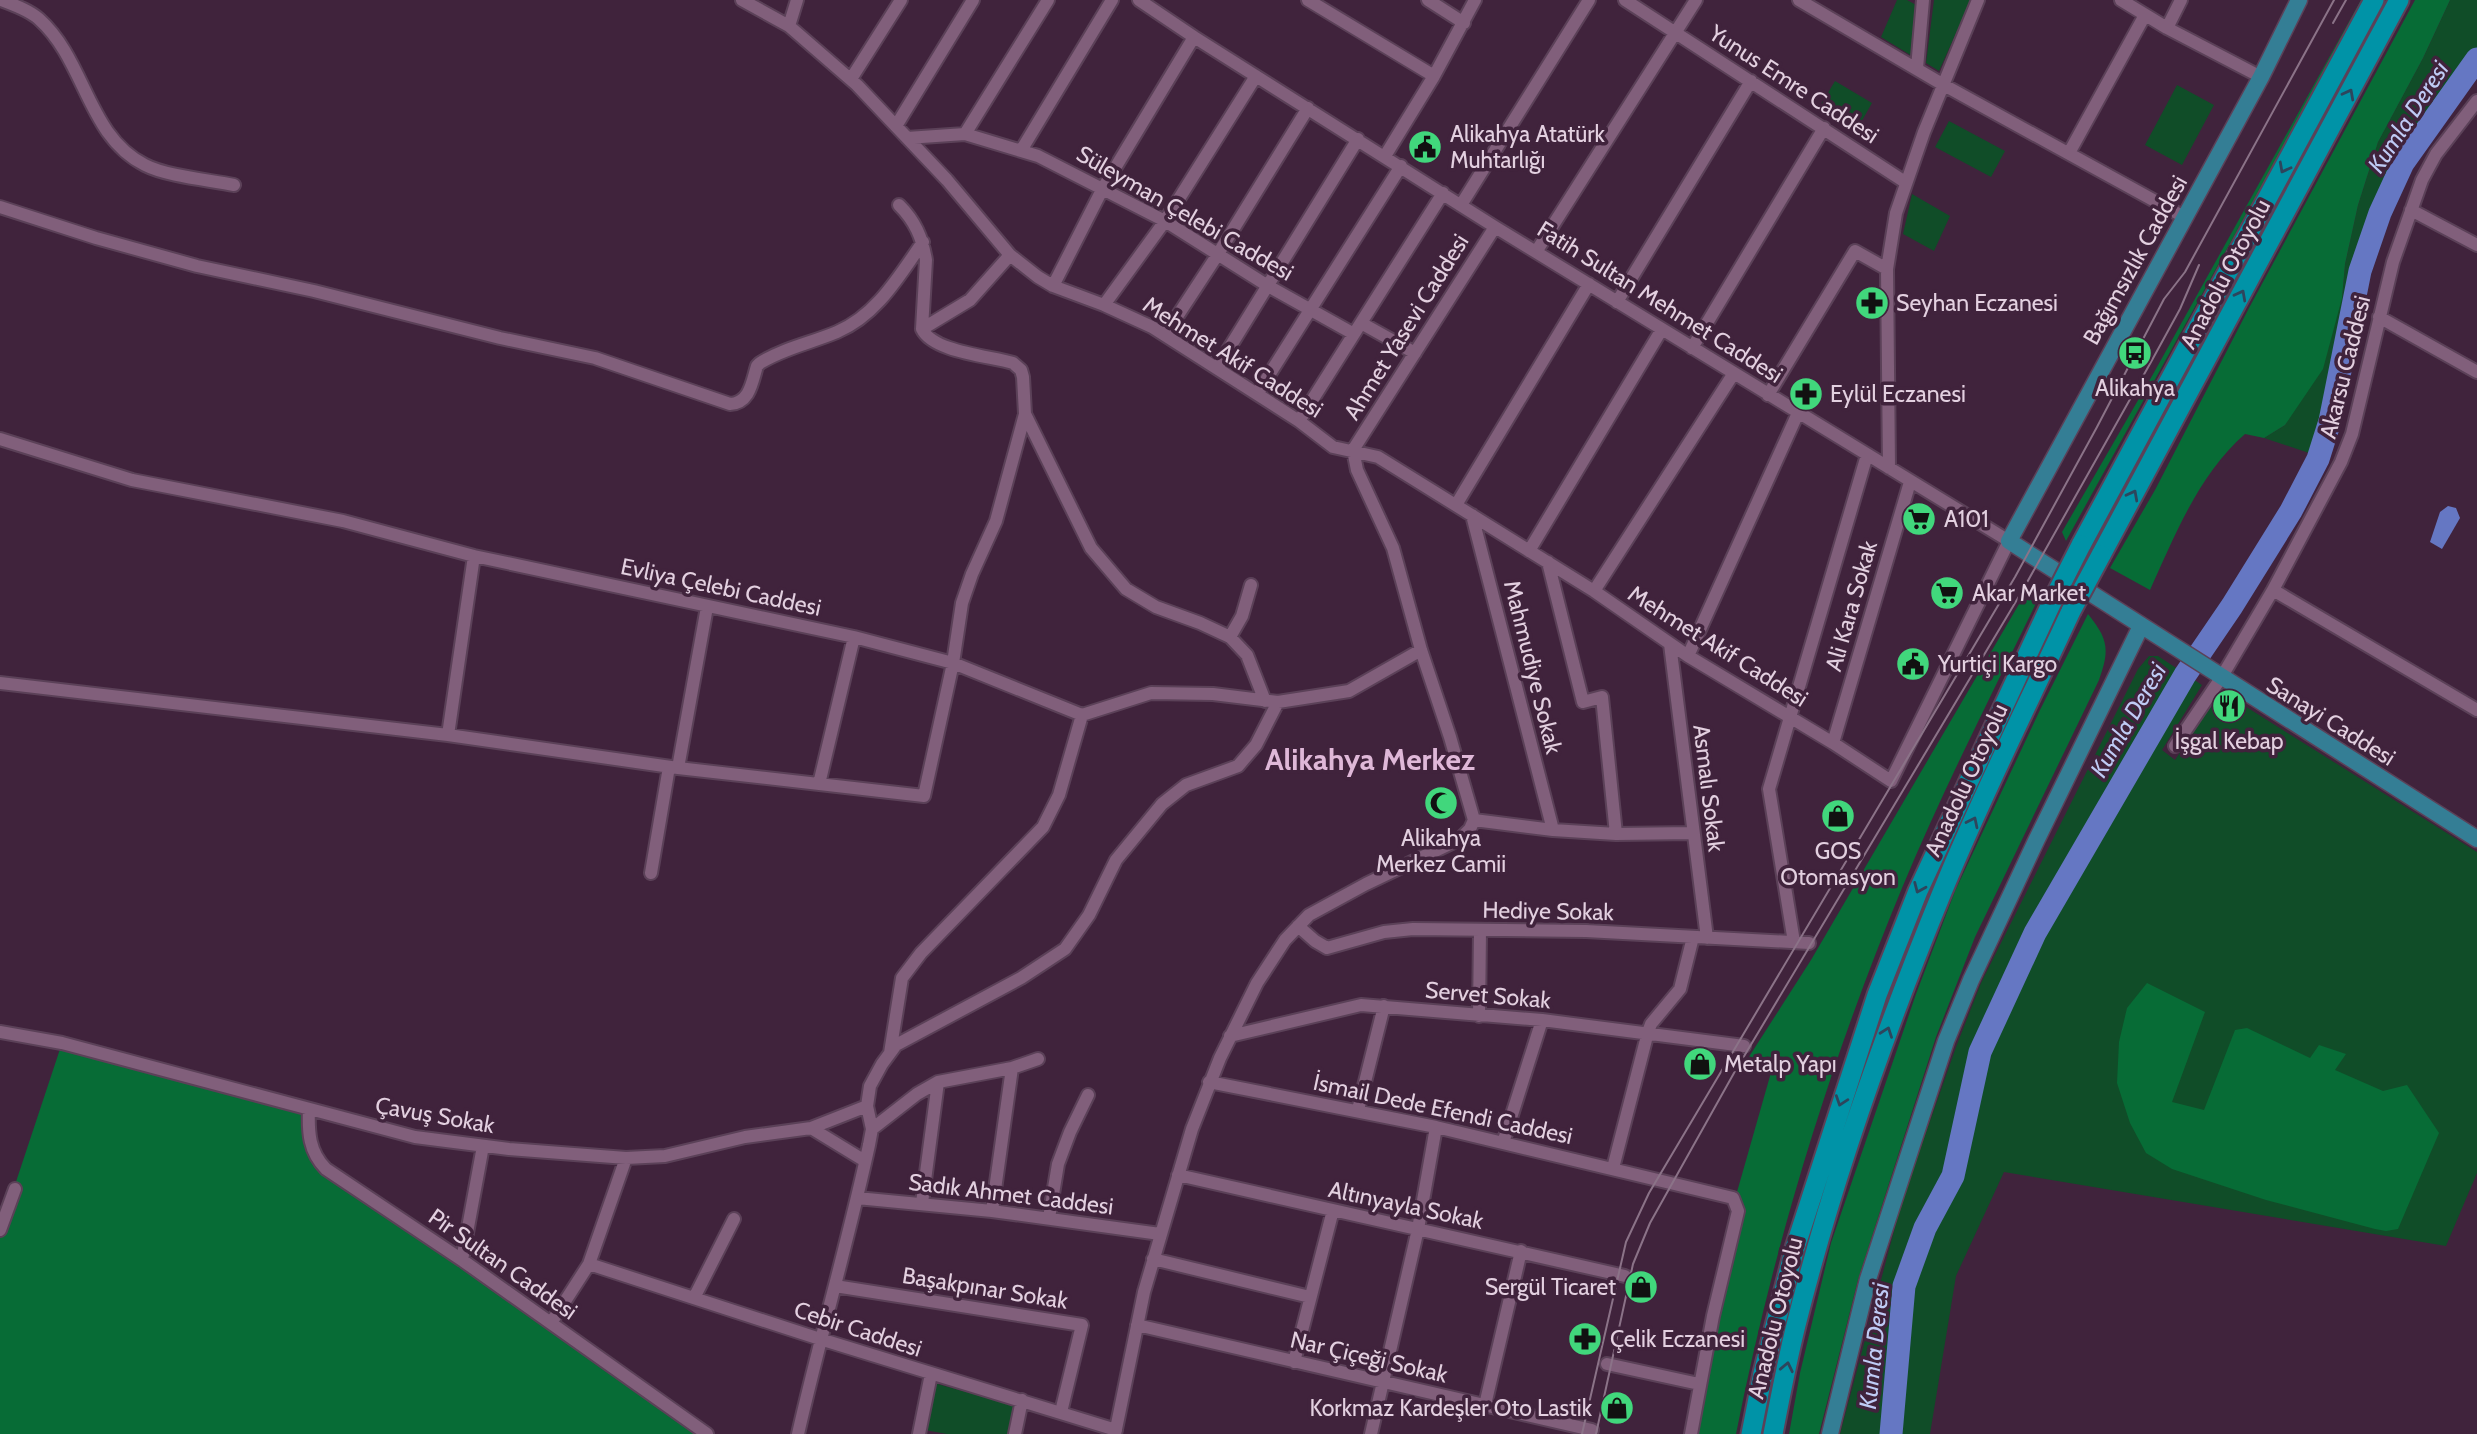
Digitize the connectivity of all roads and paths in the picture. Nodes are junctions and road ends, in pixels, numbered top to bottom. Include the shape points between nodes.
1 (1, 0) edge
2 (742, 0) edge
3 (797, 0) edge
4 (901, 0) edge
5 (973, 0) edge
6 (1048, 0) edge
7 (1112, 0) edge
8 (1139, 0) edge
9 (1308, 0) edge
10 (1428, 0) edge
11 (1475, 0) edge
12 (1589, 0) edge
13 (1625, 0) edge
14 (1696, 0) edge
15 (1799, 0) edge
16 (1923, 0) edge
17 (1978, 0) edge
18 (2121, 0) edge
19 (2181, 0) edge
20 (2299, 0) edge
21 (2374, 0) edge
22 (2399, 0) edge
23 (2145, 15) junction
24 (1464, 23) junction
25 (789, 26) junction
26 (2167, 28) junction
27 (1677, 33) junction
28 (1194, 37) junction
29 (1917, 68) junction
30 (1256, 76) junction
31 (1434, 76) junction
32 (2261, 77) junction
33 (851, 79) junction
34 (1751, 81) junction
35 (1942, 84) junction
36 (2477, 101) edge
37 (1308, 108) junction
38 (896, 126) junction
39 (1824, 128) junction
40 (965, 134) junction
41 (908, 138) junction
42 (1358, 139) junction
43 (1022, 149) junction
44 (2068, 153) junction
45 (1385, 156) junction
46 (1401, 166) junction
47 (1905, 182) junction
48 (234, 185) dead end
49 (1103, 188) junction
50 (1443, 193) junction
51 (899, 205) dead end
52 (1461, 205) junction
53 (0, 207) edge
54 (2411, 210) junction
55 (2184, 217) junction
56 (1165, 221) junction
57 (1495, 227) junction
58 (922, 242) junction
59 (2477, 245) edge
60 (1536, 252) junction
61 (1218, 254) junction
62 (1010, 255) junction
63 (1887, 269) junction
64 (1589, 284) junction
65 (1053, 286) junction
66 (1268, 286) junction
67 (1617, 302) junction
68 (1104, 304) junction
69 (1311, 309) junction
70 (2379, 317) junction
71 (922, 329) junction
72 (1357, 329) junction
73 (1662, 330) junction
74 (1165, 335) junction
75 (1692, 348) junction
76 (1415, 353) junction
77 (1217, 368) junction
78 (2477, 372) edge
79 (1734, 373) junction
80 (1257, 394) junction
81 (1768, 394) junction
82 (1798, 413) junction
83 (1025, 414) junction
84 (1299, 421) junction
85 (0, 439) edge
86 (1353, 450) junction
87 (1867, 455) junction
88 (1889, 468) junction
89 (1910, 481) junction
90 (1456, 505) junction
91 (1472, 515) junction
92 (2008, 541) junction
93 (1530, 551) junction
94 (474, 556) junction
95 (1548, 562) junction
96 (1251, 586) dead end
97 (2273, 590) junction
98 (1594, 591) junction
99 (707, 607) junction
100 (2141, 626) junction
101 (854, 637) junction
102 (1230, 637) junction
103 (2162, 640) joint
104 (1670, 644) junction
105 (1421, 650) junction
106 (1688, 656) junction
107 (953, 663) junction
108 (2215, 674) junction
109 (0, 682) edge
110 (1271, 701) junction
111 (2477, 710) edge
112 (1082, 715) junction
113 (1789, 716) junction
114 (448, 735) junction
115 (1833, 743) junction
116 (2175, 746) dead end
117 (674, 767) junction
118 (820, 784) junction
119 (1474, 820) junction
120 (1553, 830) junction
121 (1693, 833) junction
122 (1616, 834) junction
123 (2477, 839) edge
124 (652, 873) dead end
125 (1298, 926) junction
126 (1480, 931) junction
127 (1693, 937) junction
128 (1707, 938) junction
129 (1794, 942) junction
130 (1809, 943) dead end
131 (1384, 1006) junction
132 (1479, 1016) junction
133 (1542, 1020) junction
134 (0, 1032) edge
135 (1648, 1032) junction
136 (1230, 1035) junction
137 (1744, 1046) dead end
138 (890, 1053) junction
139 (1038, 1059) dead end
140 (1012, 1068) junction
141 (1209, 1082) junction
142 (938, 1083) junction
143 (1088, 1095) dead end
144 (867, 1106) junction
145 (309, 1109) junction
146 (1358, 1110) junction
147 (1436, 1127) junction
148 (811, 1128) junction
149 (872, 1129) junction
150 (1503, 1143) junction
151 (483, 1146) junction
152 (626, 1158) junction
153 (865, 1161) junction
154 (1613, 1168) junction
155 (1178, 1175) junction
156 (15, 1189) dead end
157 (857, 1198) junction
158 (922, 1203) junction
159 (1333, 1210) junction
160 (992, 1211) junction
161 (1049, 1218) junction
162 (734, 1219) dead end
163 (1418, 1229) junction
164 (0, 1230) edge
165 (1160, 1234) junction
166 (1521, 1251) junction
167 (1153, 1259) junction
168 (462, 1260) junction
169 (589, 1264) junction
170 (1625, 1276) dead end
171 (835, 1286) junction
172 (1311, 1297) junction
173 (694, 1298) junction
174 (551, 1323) junction
175 (1137, 1325) junction
176 (820, 1339) junction
177 (1294, 1362) junction
178 (1607, 1364) dead end
179 (931, 1374) junction
180 (1382, 1382) junction
181 (1699, 1384) junction
182 (1021, 1400) junction
183 (1485, 1405) junction
184 (1061, 1412) junction
185 (1592, 1430) dead end
186 (1116, 1432) edge
187 (707, 1434) edge
188 (798, 1434) edge
189 (919, 1434) edge
190 (1015, 1434) edge
191 (1371, 1434) edge
192 (1691, 1434) edge
193 (1751, 1434) edge
194 (1773, 1434) edge
195 (1830, 1434) edge

1 - 48 street via 34,15 54,35 119,149 152,169
2 - 25 street, Mehmet Akif Caddesi
3 - 25 street
4 - 33 street
5 - 38 street
6 - 40 street
7 - 43 street
8 - 28 street, Fatih Sultan Mehmet Caddesi
9 - 31 street
10 - 24 street
11 - 24 street
12 - 52 street
13 - 27 street, Yunus Emre Caddesi
14 - 27 street
15 - 29 street
16 - 29 street
17 - 35 street
18 - 23 street
19 - 26 street
20 - 32 main road, Bağımsızlık Caddesi
21 -> 193 highway, Anadolu Otoyolu, bridge via 2081,545 1923,880 1877,995 1794,1251
194 -> 22 highway, Anadolu Otoyolu, bridge via 1796,1326 1852,1133 1968,832 2071,611
23 - 26 street
23 - 44 street
24 - 31 street
25 - 33 street, Mehmet Akif Caddesi
26 - 32 street
27 - 34 street, Yunus Emre Caddesi
27 - 60 street
28 - 30 street, Fatih Sultan Mehmet Caddesi
28 - 49 street
29 - 35 street
30 - 37 street, Fatih Sultan Mehmet Caddesi
30 - 56 street
31 - 45 street
32 - 55 main road, Bağımsızlık Caddesi
33 - 38 street, Mehmet Akif Caddesi
34 - 39 street, Yunus Emre Caddesi
34 - 67 street
35 - 44 street
35 - 47 street
36 - 54 street, Akarsu Caddesi via 2436,154
37 - 42 street, Fatih Sultan Mehmet Caddesi
37 - 61 street
38 - 41 street, Mehmet Akif Caddesi
39 - 47 street, Yunus Emre Caddesi
39 - 75 street
40 - 41 street, Süleyman Çelebi Caddesi
40 - 43 street, Süleyman Çelebi Caddesi
41 - 62 street, Mehmet Akif Caddesi
42 - 45 street, Fatih Sultan Mehmet Caddesi
42 - 66 street
43 - 49 street, Süleyman Çelebi Caddesi
44 - 55 street
45 - 46 street, Fatih Sultan Mehmet Caddesi
46 - 50 street, Fatih Sultan Mehmet Caddesi
46 - 69 street
47 - 63 street
49 - 56 street, Süleyman Çelebi Caddesi
49 - 65 street
50 - 52 street, Fatih Sultan Mehmet Caddesi
50 - 72 street
51 - 58 street via 915,224
52 - 57 street, Fatih Sultan Mehmet Caddesi
53 - 58 street via 197,266 595,358 730,404 746,396 760,363 839,331 870,311
54 - 59 street
54 - 70 street, Akarsu Caddesi
55 - 92 main road, Bağımsızlık Caddesi
56 - 61 street, Süleyman Çelebi Caddesi
56 - 68 street
57 - 60 street, Fatih Sultan Mehmet Caddesi
57 - 76 street, Ahmet Yasevi Caddesi
58 - 71 street via 926,260
60 - 64 street, Fatih Sultan Mehmet Caddesi
61 - 66 street, Süleyman Çelebi Caddesi
61 - 74 street
62 - 65 street, Mehmet Akif Caddesi
62 - 71 street via 970,300
63 - 81 street via 1855,251
63 - 88 street
64 - 67 street, Fatih Sultan Mehmet Caddesi
64 - 90 street
65 - 68 street, Mehmet Akif Caddesi
66 - 69 street, Süleyman Çelebi Caddesi
66 - 77 street
67 - 73 street, Fatih Sultan Mehmet Caddesi
68 - 74 street, Mehmet Akif Caddesi
69 - 72 street, Süleyman Çelebi Caddesi
69 - 80 street
70 - 78 street
70 - 97 street, Akarsu Caddesi via 2352,435
71 - 83 street via 938,344 1017,365 1023,377
72 - 76 street, Süleyman Çelebi Caddesi
72 - 84 street
73 - 75 street, Fatih Sultan Mehmet Caddesi
73 - 93 street
74 - 77 street, Mehmet Akif Caddesi
75 - 79 street, Fatih Sultan Mehmet Caddesi
76 - 86 street, Ahmet Yasevi Caddesi
77 - 80 street, Mehmet Akif Caddesi
79 - 81 street, Fatih Sultan Mehmet Caddesi
79 - 98 street
80 - 84 street, Mehmet Akif Caddesi
81 - 82 street, Fatih Sultan Mehmet Caddesi
82 - 87 street, Fatih Sultan Mehmet Caddesi
82 - 106 street
83 - 102 street via 1091,548 1126,589 1156,607
83 - 107 street via 996,521 966,590
84 - 86 street, Mehmet Akif Caddesi via 1333,447
85 - 94 street, Evliya Çelebi Caddesi via 132,480 343,521
86 - 90 street, Mehmet Akif Caddesi via 1378,457
86 - 105 street via 1357,470 1393,548
87 - 88 street, Fatih Sultan Mehmet Caddesi
87 - 113 street
88 - 89 street, Fatih Sultan Mehmet Caddesi
89 - 92 street, Fatih Sultan Mehmet Caddesi
89 - 115 street, Ali Kara Sokak
90 - 91 street, Mehmet Akif Caddesi
91 - 93 street, Mehmet Akif Caddesi
91 - 120 street, Mahmudiye Sokak
92 - 100 main road, Fatih Sultan Mehmet Caddesi
92 - 115 street, Mehmet Akif Caddesi via 1891,781
93 - 95 street, Mehmet Akif Caddesi
94 - 99 street, Evliya Çelebi Caddesi
94 - 114 street
95 - 98 street, Mehmet Akif Caddesi
95 - 122 street via 1583,702 1602,697
96 - 102 street
97 - 108 street, Akarsu Caddesi
97 - 111 street
98 - 104 street, Mehmet Akif Caddesi
99 - 101 street, Evliya Çelebi Caddesi
99 - 117 street
100 - 103 main road, Fatih Sultan Mehmet Caddesi
100 - 195 main road via 2030,854 1946,1041 1868,1279
101 - 107 street, Evliya Çelebi Caddesi
101 - 118 street
102 - 110 street via 1247,655
103 - 108 main road, Sanayi Caddesi
104 - 106 street, Mehmet Akif Caddesi
104 - 121 street, Asmalı Sokak
105 - 110 street via 1349,691
105 - 119 street
106 - 113 street, Mehmet Akif Caddesi
107 - 112 street, Evliya Çelebi Caddesi
107 - 118 street via 924,796
108 - 116 street, Akarsu Caddesi
108 - 123 main road, Sanayi Caddesi
109 - 114 street
110 - 112 street via 1151,693
110 - 138 street via 1256,745 1238,766 1186,785 1162,804 1116,860 1089,915 1065,949
112 - 138 street via 1059,795 1043,827 902,978
113 - 115 street, Mehmet Akif Caddesi
113 - 129 street via 1769,789
114 - 117 street
117 - 118 street
117 - 124 street
119 - 120 street
119 - 125 street via 1460,839 1366,884 1309,915
120 - 122 street
121 - 122 street
121 - 128 street, Asmalı Sokak
125 - 126 street, Hediye Sokak via 1327,948 1397,929
125 - 136 street via 1274,956
126 - 127 street, Hediye Sokak
126 - 132 street
127 - 128 street, Hediye Sokak
127 - 135 street via 1680,989
128 - 129 street, Hediye Sokak
129 - 130 street, Hediye Sokak
131 - 132 street, Servet Sokak
131 - 136 street, Servet Sokak via 1349,1006
131 - 146 street
132 - 133 street, Servet Sokak
133 - 135 street, Servet Sokak
133 - 150 street
134 - 145 street, Çavuş Sokak via 62,1043
135 - 137 street, Servet Sokak
135 - 154 street
136 - 141 street
138 - 144 street via 870,1086
139 - 140 street
140 - 142 street
140 - 160 street
141 - 146 street, İsmail Dede Efendi Caddesi
141 - 155 street
142 - 149 street
142 - 158 street
143 - 161 street via 1058,1164
144 - 148 street, Çavuş Sokak
144 - 149 street
145 - 151 street, Çavuş Sokak via 415,1137
145 - 168 street, Pir Sultan Caddesi via 314,1154 326,1169
146 - 147 street, İsmail Dede Efendi Caddesi
147 - 150 street, İsmail Dede Efendi Caddesi
147 - 163 street
148 - 152 street, Çavuş Sokak via 745,1137 665,1156
148 - 153 street
149 - 153 street
150 - 154 street, İsmail Dede Efendi Caddesi
151 - 152 street, Çavuş Sokak
151 - 168 street
152 - 169 street
153 - 157 street
154 - 181 street, İsmail Dede Efendi Caddesi via 1727,1195 1737,1203
155 - 159 street, Altınyayla Sokak
155 - 165 street
156 - 164 street
157 - 158 street, Sadık Ahmet Caddesi
157 - 171 street
158 - 160 street, Sadık Ahmet Caddesi
159 - 163 street, Altınyayla Sokak
159 - 172 street
160 - 161 street, Sadık Ahmet Caddesi
161 - 165 street, Sadık Ahmet Caddesi
162 - 173 street
163 - 166 street, Altınyayla Sokak
163 - 180 street
165 - 167 street
166 - 170 street, Altınyayla Sokak
166 - 183 street
167 - 172 street
167 - 175 street
168 - 174 street, Pir Sultan Caddesi
169 - 173 street, Cebir Caddesi
169 - 174 street
171 - 176 street
171 - 184 street, Başakpınar Sokak via 1082,1325
172 - 177 street
173 - 176 street, Cebir Caddesi
174 - 187 street, Pir Sultan Caddesi
175 - 177 street, Nar Çiçeği Sokak
175 - 186 street
176 - 179 street, Cebir Caddesi
176 - 188 street
177 - 180 street, Nar Çiçeği Sokak
178 - 181 street
179 - 182 street, Cebir Caddesi
179 - 189 street
180 - 183 street, Nar Çiçeği Sokak
180 - 191 street
181 - 192 street
182 - 184 street, Cebir Caddesi
182 - 190 street
183 - 185 street, Nar Çiçeği Sokak
184 - 186 street, Cebir Caddesi

